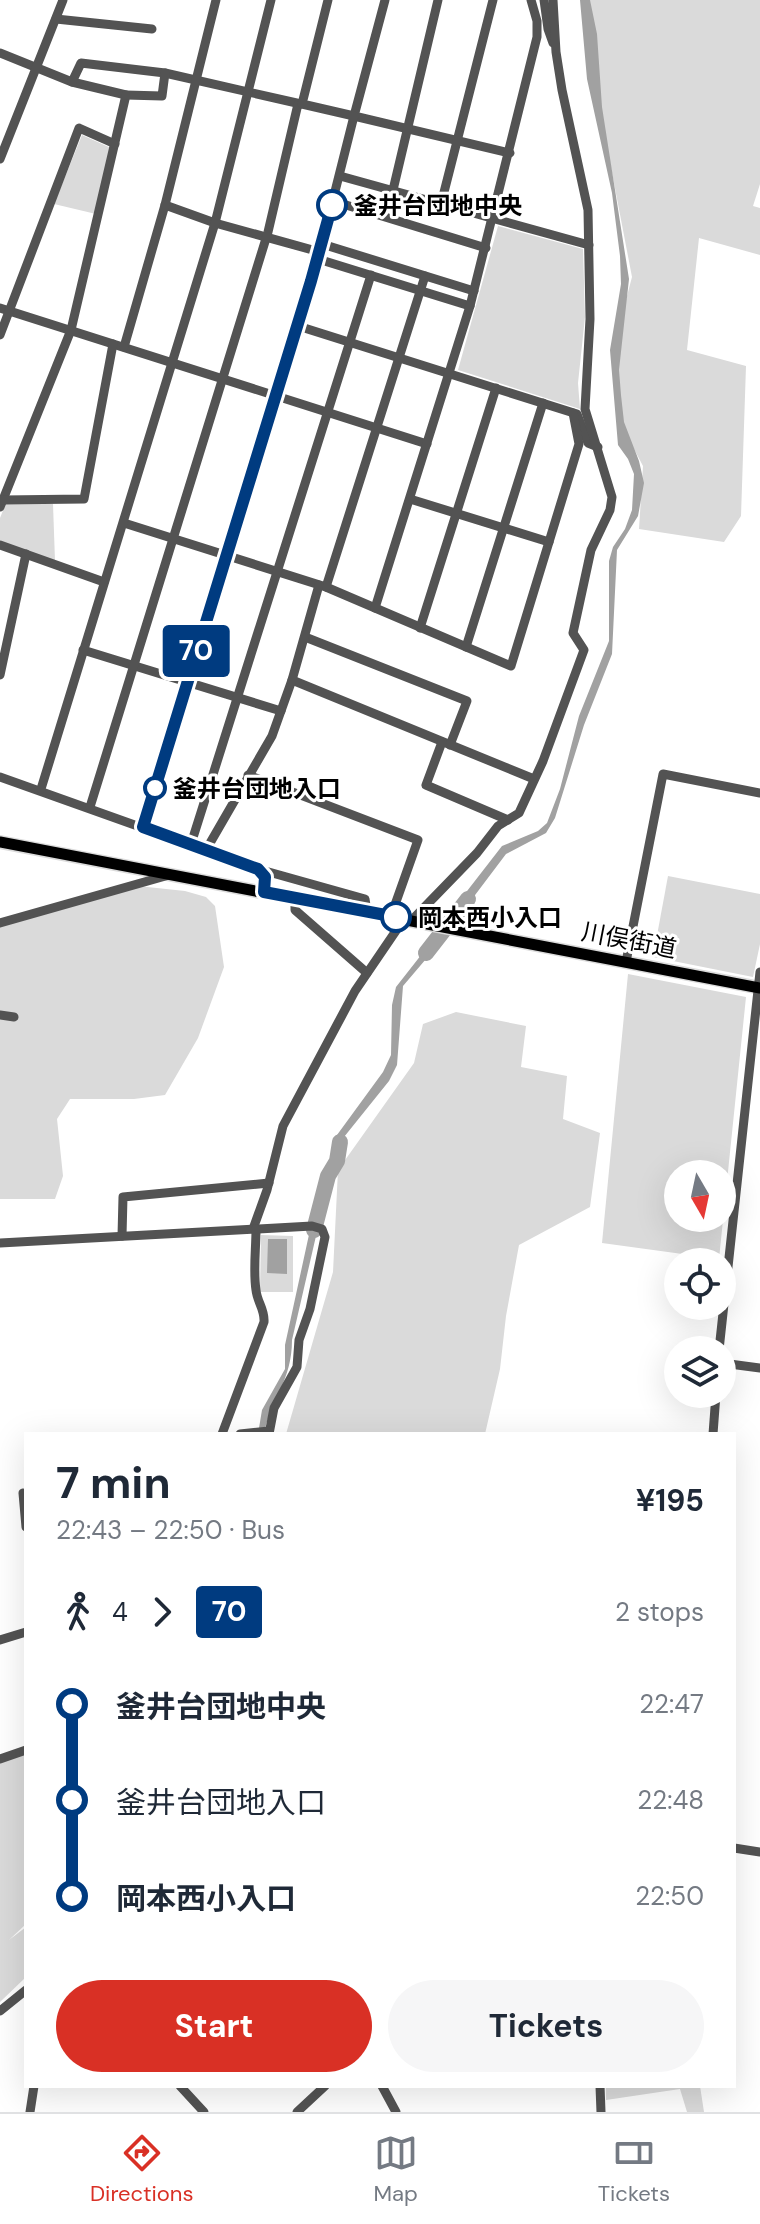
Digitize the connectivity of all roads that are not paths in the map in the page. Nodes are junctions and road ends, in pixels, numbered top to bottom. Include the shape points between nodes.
1 (63, 0) edge
2 (216, 0) edge
3 (271, 0) edge
4 (328, 0) edge
5 (385, 0) edge
6 (438, 0) edge
7 (493, 0) edge
8 (531, 0) edge
9 (544, 0) edge
10 (553, 0) edge
11 (56, 19) junction
12 (152, 29) dead end
13 (556, 52) junction
14 (0, 53) edge
15 (36, 68) junction
16 (165, 73) junction
17 (196, 80) junction
18 (72, 82) junction
19 (248, 92) junction
20 (126, 95) junction
21 (300, 104) junction
22 (354, 116) junction
23 (408, 128) junction
24 (458, 140) junction
25 (115, 144) junction
26 (510, 153) junction
27 (0, 159) edge
28 (340, 176) junction
29 (393, 190) junction
30 (333, 201) junction
31 (441, 204) junction
32 (165, 205) junction
33 (494, 218) junction
34 (215, 223) junction
35 (266, 237) junction
36 (589, 245) junction
37 (486, 248) junction
38 (320, 252) junction
39 (371, 275) junction
40 (425, 276) junction
41 (419, 290) junction
42 (474, 291) junction
43 (470, 306) junction
44 (5, 310) edge
45 (298, 326) junction
46 (71, 330) junction
47 (0, 335) edge
48 (350, 343) junction
49 (113, 344) junction
50 (124, 347) junction
51 (398, 358) junction
52 (173, 362) junction
53 (449, 374) junction
54 (223, 378) junction
55 (496, 388) junction
56 (277, 395) junction
57 (543, 403) junction
58 (328, 411) junction
59 (573, 413) junction
60 (376, 427) junction
61 (427, 444) junction
62 (598, 447) junction
63 (410, 499) junction
64 (1, 503) edge
65 (456, 513) junction
66 (124, 523) junction
67 (503, 528) junction
68 (173, 539) junction
69 (549, 542) junction
70 (0, 545) edge
71 (26, 554) junction
72 (226, 555) junction
73 (278, 571) junction
74 (104, 582) junction
75 (323, 586) junction
76 (375, 608) junction
77 (420, 628) junction
78 (305, 637) junction
79 (466, 647) junction
80 (83, 650) junction
81 (134, 665) junction
82 (0, 675) edge
83 (292, 680) junction
84 (187, 681) junction
85 (238, 697) junction
86 (281, 711) junction
87 (446, 743) junction
88 (248, 775) junction
89 (0, 777) edge
90 (534, 779) junction
91 (41, 789) junction
92 (760, 793) edge
93 (90, 807) junction
94 (508, 820) junction
95 (143, 827) junction
96 (0, 842) edge
97 (191, 844) junction
98 (206, 850) junction
99 (258, 869) junction
100 (172, 874) junction
101 (264, 892) junction
102 (295, 898) junction
103 (367, 912) junction
104 (391, 916) junction
105 (408, 920) junction
106 (0, 923) edge
107 (626, 962) junction
108 (760, 972) edge
109 (367, 973) junction
110 (758, 987) edge
111 (0, 1015) edge
112 (14, 1017) dead end
113 (269, 1183) junction
114 (254, 1229) junction
115 (122, 1236) junction
116 (0, 1243) edge
117 (721, 1336) edge
118 (736, 1365) edge
119 (760, 1368) edge
120 (715, 1408) edge
121 (223, 1432) edge
122 (265, 1432) edge
123 (713, 1432) edge
124 (23, 1493) dead end
125 (24, 1504) edge
126 (24, 1633) edge
127 (0, 1640) edge
128 (24, 1751) edge
129 (0, 1759) edge
130 (736, 1848) edge
131 (760, 1852) edge
132 (24, 1992) edge
133 (18, 2000) junction
134 (24, 2006) edge
135 (0, 2011) edge
136 (34, 2088) edge
137 (182, 2088) edge
138 (323, 2088) edge
139 (383, 2088) edge
140 (600, 2088) edge
141 (199, 2110) edge
142 (30, 2112) edge
143 (297, 2112) edge
144 (396, 2112) edge
145 (601, 2112) edge

1 - 11 street
2 - 17 street
3 - 19 street
4 - 21 street
5 - 22 street
6 - 23 street
7 - 24 street
8 - 26 street via 537,37
9 - 13 street
10 - 13 street
11 - 12 street
11 - 15 street
13 - 36 street via 588,210
14 - 15 street
15 - 18 street
15 - 27 street
16 - 17 street
16 - 18 street via 81,63
16 - 20 street via 162,96
17 - 19 street
17 - 32 street
18 - 20 street
19 - 21 street
19 - 34 street
20 - 25 street
21 - 22 street
21 - 35 street
22 - 23 street
22 - 28 street
23 - 24 street
23 - 29 street
24 - 26 street
24 - 31 street
25 - 44 street via 79,128
25 - 46 street
26 - 33 street
28 - 29 street
28 - 30 street
29 - 31 street
30 - 37 street
30 - 38 street
31 - 33 street
32 - 34 street
32 - 50 street
33 - 36 street
33 - 37 street
34 - 35 street
34 - 52 street
35 - 38 street
35 - 54 street
36 - 62 street via 585,399
37 - 42 street
38 - 39 street
38 - 40 street
38 - 45 street
39 - 41 street
39 - 48 street
40 - 41 street
40 - 42 street
41 - 43 street
41 - 51 street
42 - 43 street
43 - 53 street
44 - 46 street
44 - 47 street
45 - 48 street
45 - 56 street
46 - 49 street
46 - 64 street
48 - 51 street
48 - 58 street
49 - 50 street
49 - 64 street via 84,499
50 - 52 street
51 - 53 street
51 - 60 street
52 - 54 street
52 - 66 street
53 - 55 street
53 - 61 street
54 - 56 street
54 - 68 street
55 - 57 street
55 - 65 street
56 - 58 street
56 - 72 street
57 - 59 street
57 - 67 street
58 - 60 street
58 - 73 street
59 - 62 street via 588,443
59 - 69 street via 579,444
60 - 61 street
60 - 75 street
61 - 63 street
62 - 90 street via 612,497 591,550 573,633 584,650
63 - 65 street
63 - 76 street
65 - 67 street
65 - 77 street
66 - 68 street
66 - 74 street
67 - 69 street
67 - 79 street
68 - 72 street
68 - 81 street
69 - 79 street via 511,666
70 - 71 street
71 - 74 street
71 - 82 street
72 - 73 street
72 - 84 street
73 - 75 street
73 - 85 street
74 - 80 street
75 - 76 street
75 - 78 street
76 - 77 street
77 - 79 street
78 - 83 street
78 - 87 street via 467,701
80 - 81 street
80 - 91 street
81 - 84 street
81 - 93 street
83 - 86 street
83 - 87 street
84 - 85 street
84 - 95 street
85 - 86 street
85 - 97 street
86 - 88 street
87 - 90 street
87 - 94 street via 426,785
88 - 98 street
88 - 104 street via 418,840
89 - 91 street
90 - 94 street via 519,813
91 - 93 street
92 - 107 street via 663,774
93 - 95 street
94 - 105 street
95 - 97 street
96 - 100 main road, 川俣街道
97 - 98 street
98 - 99 street
99 - 101 street via 265,877
99 - 103 street via 365,899
100 - 101 main road, 川俣街道
100 - 106 street
101 - 102 main road, 川俣街道
102 - 103 main road, 川俣街道
102 - 109 street via 295,910
103 - 104 main road, 川俣街道
104 - 105 main road, 川俣街道
105 - 107 main road, 川俣街道
105 - 109 street
107 - 110 main road, 川俣街道
108 - 110 street
109 - 113 street via 283,1126
110 - 117 street
111 - 112 street
113 - 114 street
113 - 115 street via 123,1197
114 - 115 street
114 - 121 street via 255,1287 264,1322
114 - 122 street via 315,1226 325,1237 297,1367
115 - 116 street
118 - 119 street
120 - 123 street
124 - 125 street
126 - 127 street
128 - 129 street
130 - 131 street
132 - 133 street
133 - 134 street
133 - 135 street
136 - 142 street
137 - 141 street
138 - 143 street
139 - 144 street
140 - 145 street

